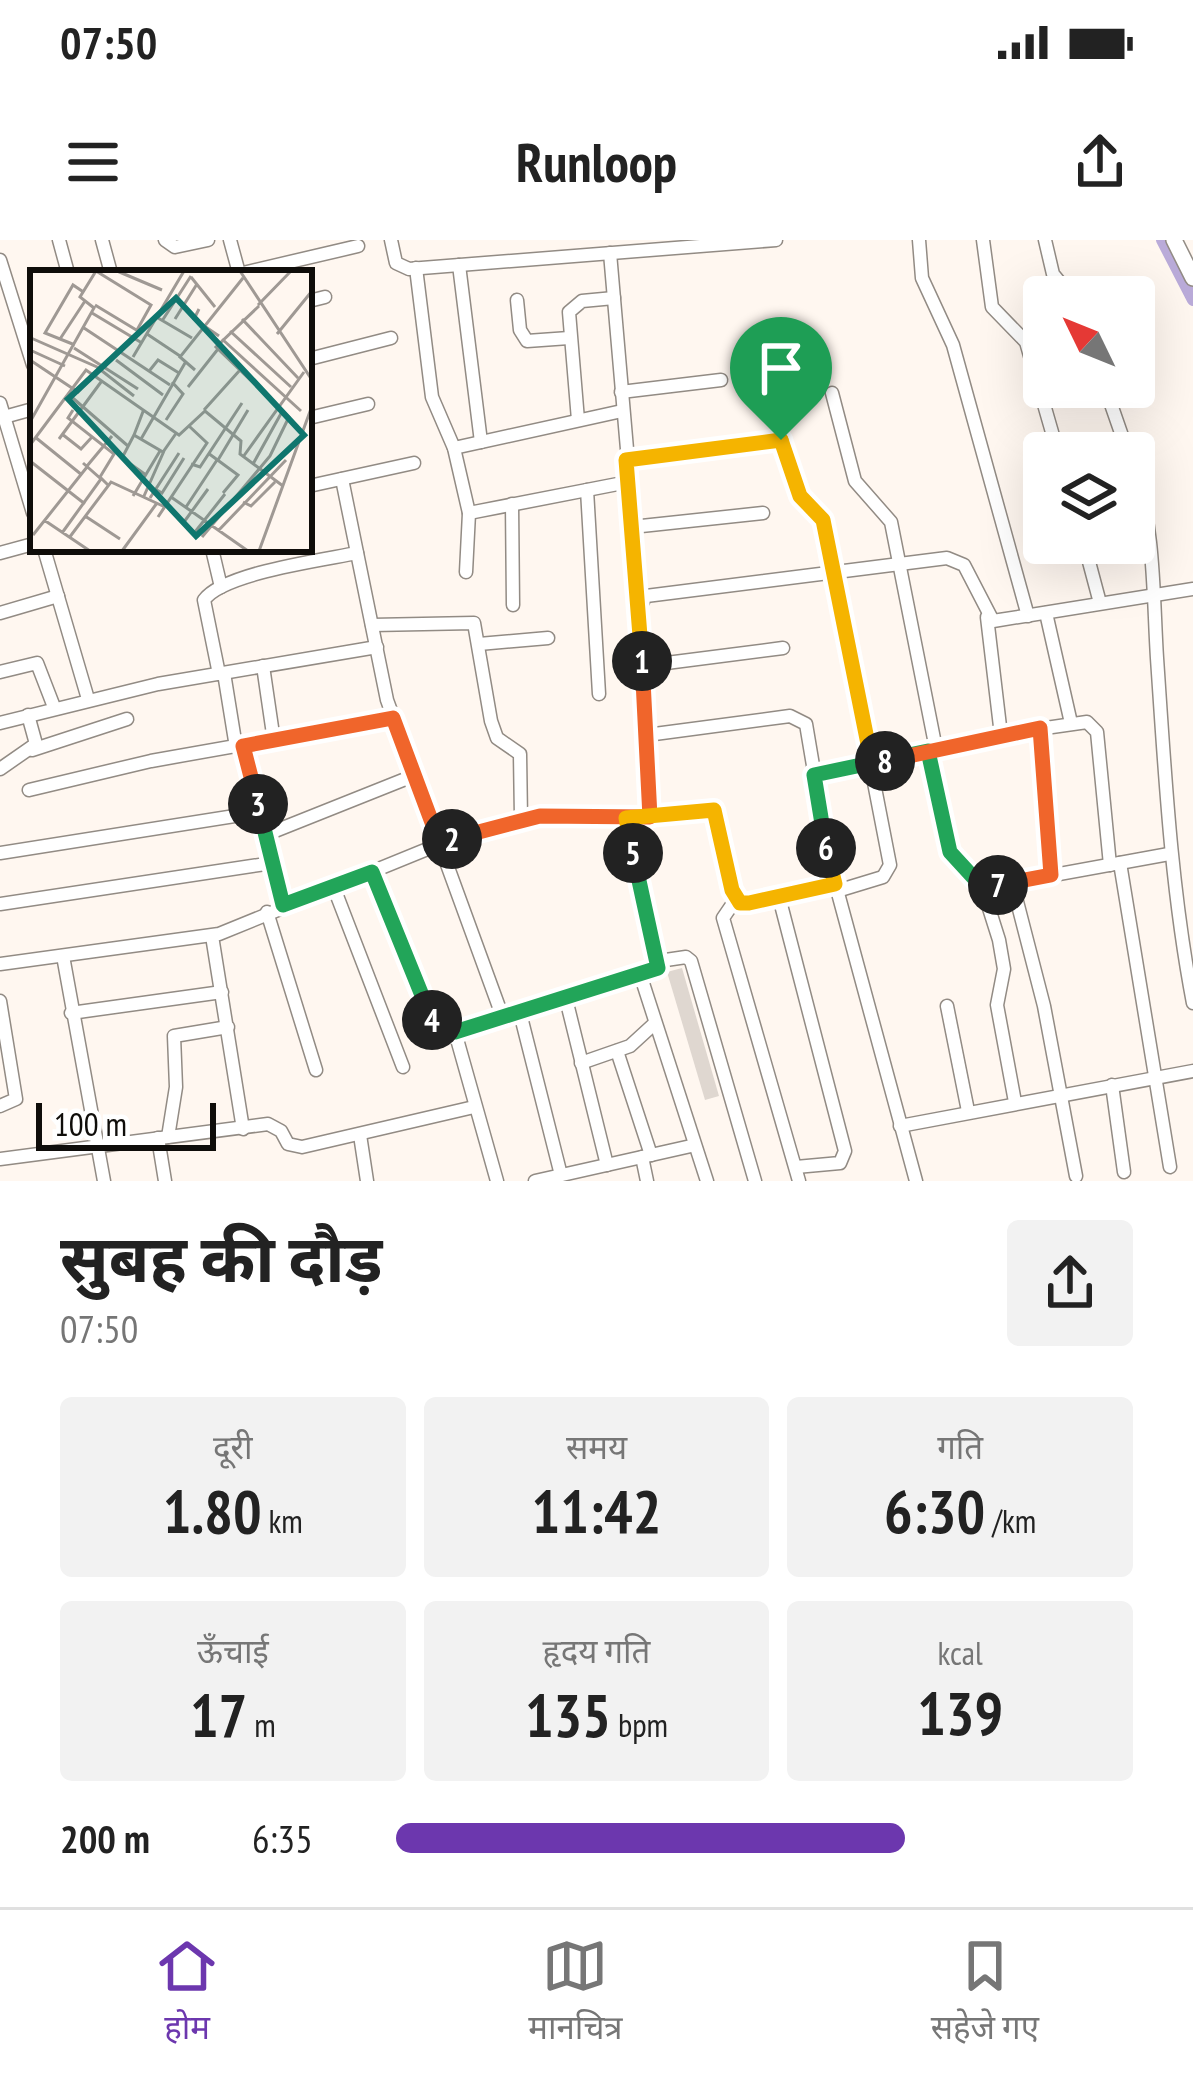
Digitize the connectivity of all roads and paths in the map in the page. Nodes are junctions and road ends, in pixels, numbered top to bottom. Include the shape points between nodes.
1 (59, 240) edge
2 (102, 240) edge
3 (165, 240) edge
4 (208, 240) edge
5 (230, 240) edge
6 (391, 240) edge
7 (776, 240) edge
8 (919, 240) edge
9 (983, 240) edge
10 (1045, 240) edge
11 (1174, 240) edge
12 (358, 246) dead end
13 (610, 253) junction
14 (0, 260) edge
15 (458, 265) junction
16 (416, 268) junction
17 (67, 270) edge
18 (110, 270) edge
19 (240, 270) edge
20 (254, 270) edge
21 (1055, 276) edge
22 (1193, 278) edge
23 (325, 297) dead end
24 (614, 298) junction
25 (312, 300) edge
26 (517, 300) dead end
27 (391, 338) dead end
28 (569, 338) junction
29 (30, 355) edge
30 (312, 358) edge
31 (721, 380) dead end
32 (770, 390) dead end
33 (621, 392) junction
34 (832, 393) dead end
35 (368, 404) dead end
36 (2, 410) edge
37 (622, 411) junction
38 (312, 417) edge
39 (578, 420) junction
40 (1052, 432) edge
41 (781, 440) junction
42 (482, 442) junction
43 (454, 448) junction
44 (626, 460) junction
45 (414, 463) dead end
46 (28, 476) edge
47 (342, 479) junction
48 (628, 482) junction
49 (312, 485) edge
50 (587, 490) junction
51 (512, 504) junction
52 (469, 513) junction
53 (763, 513) dead end
54 (632, 526) junction
55 (30, 545) edge
56 (45, 552) edge
57 (213, 552) edge
58 (0, 553) edge
59 (357, 554) junction
60 (902, 563) junction
61 (1090, 564) edge
62 (1151, 564) edge
63 (466, 572) dead end
64 (834, 573) junction
65 (221, 586) junction
66 (1193, 589) edge
67 (1154, 595) junction
68 (58, 596) junction
69 (640, 599) junction
70 (1100, 603) junction
71 (513, 605) dead end
72 (1046, 613) junction
73 (0, 614) edge
74 (987, 616) junction
75 (1028, 616) junction
76 (372, 625) junction
77 (548, 638) dead end
78 (479, 644) junction
79 (377, 647) junction
80 (783, 648) dead end
81 (263, 666) junction
82 (643, 666) junction
83 (0, 672) edge
84 (222, 673) junction
85 (599, 694) dead end
86 (88, 699) junction
87 (54, 707) junction
88 (28, 715) junction
89 (393, 718) junction
90 (127, 719) dead end
91 (0, 723) edge
92 (1071, 723) junction
93 (1040, 728) junction
94 (1001, 734) junction
95 (647, 735) junction
96 (274, 742) junction
97 (240, 747) junction
98 (932, 750) junction
99 (32, 751) junction
100 (872, 764) junction
101 (0, 769) edge
102 (814, 775) junction
103 (413, 776) junction
104 (28, 790) dead end
105 (260, 812) junction
106 (650, 817) junction
107 (521, 818) junction
108 (626, 818) junction
109 (265, 835) junction
110 (440, 844) junction
111 (0, 853) edge
112 (1169, 854) junction
113 (272, 862) junction
114 (1115, 864) junction
115 (372, 872) junction
116 (1051, 875) junction
117 (1012, 882) junction
118 (334, 888) junction
119 (836, 888) junction
120 (983, 888) junction
121 (779, 897) junction
122 (736, 899) junction
123 (0, 904) edge
124 (283, 905) junction
125 (266, 912) junction
126 (212, 935) junction
127 (63, 956) junction
128 (659, 961) junction
129 (0, 964) edge
130 (641, 976) junction
131 (222, 992) junction
132 (566, 999) junction
133 (0, 1001) edge
134 (1193, 1004) edge
135 (947, 1006) dead end
136 (71, 1013) junction
137 (520, 1013) junction
138 (503, 1018) junction
139 (655, 1024) junction
140 (228, 1027) junction
141 (455, 1032) junction
142 (617, 1051) junction
143 (581, 1063) junction
144 (403, 1067) dead end
145 (316, 1070) dead end
146 (1193, 1071) edge
147 (1156, 1078) junction
148 (1112, 1085) junction
149 (1063, 1094) junction
150 (1016, 1102) junction
151 (0, 1106) edge
152 (474, 1107) junction
153 (968, 1111) junction
154 (900, 1126) junction
155 (243, 1129) junction
156 (360, 1135) junction
157 (163, 1137) junction
158 (691, 1145) junction
159 (98, 1146) junction
160 (647, 1156) junction
161 (0, 1159) edge
162 (607, 1165) junction
163 (1170, 1167) dead end
164 (1124, 1172) dead end
165 (798, 1174) edge
166 (560, 1175) junction
167 (584, 1176) edge
168 (1076, 1177) dead end
169 (104, 1181) edge
170 (165, 1181) edge
171 (367, 1181) edge
172 (497, 1181) edge
173 (535, 1181) edge
174 (647, 1181) edge
175 (706, 1181) edge
176 (755, 1181) edge
177 (916, 1181) edge

1 - 17 street
2 - 18 street
3 - 4 street via 175,247
5 - 19 street
6 - 16 street via 396,263
7 - 13 street
8 - 75 street via 922,278 953,345
9 - 40 street via 992,307 1026,342
10 - 21 street
11 - 22 street
12 - 20 street
13 - 15 street
13 - 24 street
14 - 29 street
15 - 16 street
15 - 42 street
16 - 43 street via 432,397
23 - 25 street
24 - 28 street via 574,304
24 - 33 street
26 - 28 street via 527,341
27 - 30 street
28 - 39 street
31 - 33 street
32 - 41 street
33 - 37 street
34 - 60 street via 855,482 887,513
35 - 38 street
36 - 46 street
37 - 39 street
37 - 44 street
39 - 42 street
41 - 44 street
41 - 64 street via 800,496 823,520
42 - 43 street
43 - 52 street
44 - 48 street
45 - 47 street
47 - 49 street
47 - 59 street
48 - 50 street
48 - 54 street
50 - 51 street
50 - 85 street
51 - 52 street
51 - 71 street
52 - 63 street
53 - 54 street
54 - 69 street
55 - 58 street
56 - 68 street
57 - 65 street
59 - 65 street
59 - 76 street
60 - 64 street
60 - 74 street via 958,560
60 - 98 street
61 - 70 street
62 - 67 street
64 - 69 street
64 - 100 street
65 - 84 street via 204,600
66 - 67 street
67 - 70 street
67 - 112 street
68 - 73 street
68 - 86 street
69 - 82 street
70 - 72 street
72 - 75 street
72 - 92 street
74 - 75 street
74 - 94 street
76 - 78 street via 469,621
76 - 79 street
77 - 78 street
78 - 107 street via 497,738 520,754
79 - 81 street
79 - 89 street
80 - 82 street
81 - 84 street
81 - 96 street
82 - 95 street
83 - 87 street via 37,663
84 - 86 street
84 - 97 street
86 - 87 street
87 - 88 street
88 - 91 street
88 - 99 street
89 - 96 street
89 - 103 street
90 - 99 street
92 - 93 street
92 - 114 street via 1087,722 1097,732
93 - 94 street
93 - 116 street
94 - 98 street
95 - 102 street via 800,718
95 - 106 street
96 - 97 street
97 - 104 street
97 - 105 street
98 - 100 street
98 - 120 street via 950,852
99 - 101 street
100 - 102 street
100 - 119 street via 888,872
102 - 119 street
103 - 109 street
103 - 110 street
105 - 109 street
105 - 111 street
106 - 108 street
106 - 122 street via 714,810
107 - 108 street
107 - 110 street
108 - 128 street
109 - 113 street
110 - 115 street
110 - 138 street
112 - 114 street
112 - 134 street
113 - 123 street
113 - 124 street
114 - 116 street
114 - 147 street
115 - 118 street
115 - 141 street via 434,1023
116 - 117 street
117 - 120 street
117 - 149 street
118 - 124 street
118 - 144 street
119 - 121 street
119 - 154 street
120 - 150 street via 1004,969 997,1005
121 - 122 street
121 - 165 street via 845,1151 840,1163
122 - 165 street via 723,918
124 - 125 street
125 - 126 street
125 - 145 street
126 - 127 street
126 - 131 street
127 - 129 street
127 - 136 street
128 - 130 street
128 - 176 street via 691,962
130 - 132 street
130 - 139 street
131 - 136 street
131 - 140 street
132 - 137 street
132 - 143 street
133 - 151 street via 16,1099
135 - 153 street
136 - 159 street
137 - 138 street
137 - 166 street
138 - 141 street
139 - 142 street
139 - 158 street
140 - 155 street
140 - 157 street via 174,1036 176,1087
141 - 152 street
142 - 143 street
142 - 160 street
143 - 162 street
146 - 147 street
147 - 148 street
147 - 163 street
148 - 149 street
148 - 164 street
149 - 150 street
149 - 168 street
150 - 153 street
152 - 156 street
152 - 172 street
153 - 154 street
154 - 177 street
155 - 156 street via 276,1126 293,1148
155 - 157 street
156 - 171 street
157 - 159 street
157 - 170 street
158 - 160 street
158 - 175 street
159 - 161 street
159 - 169 street
160 - 162 street
160 - 174 street
162 - 167 street
166 - 167 street
166 - 173 street

